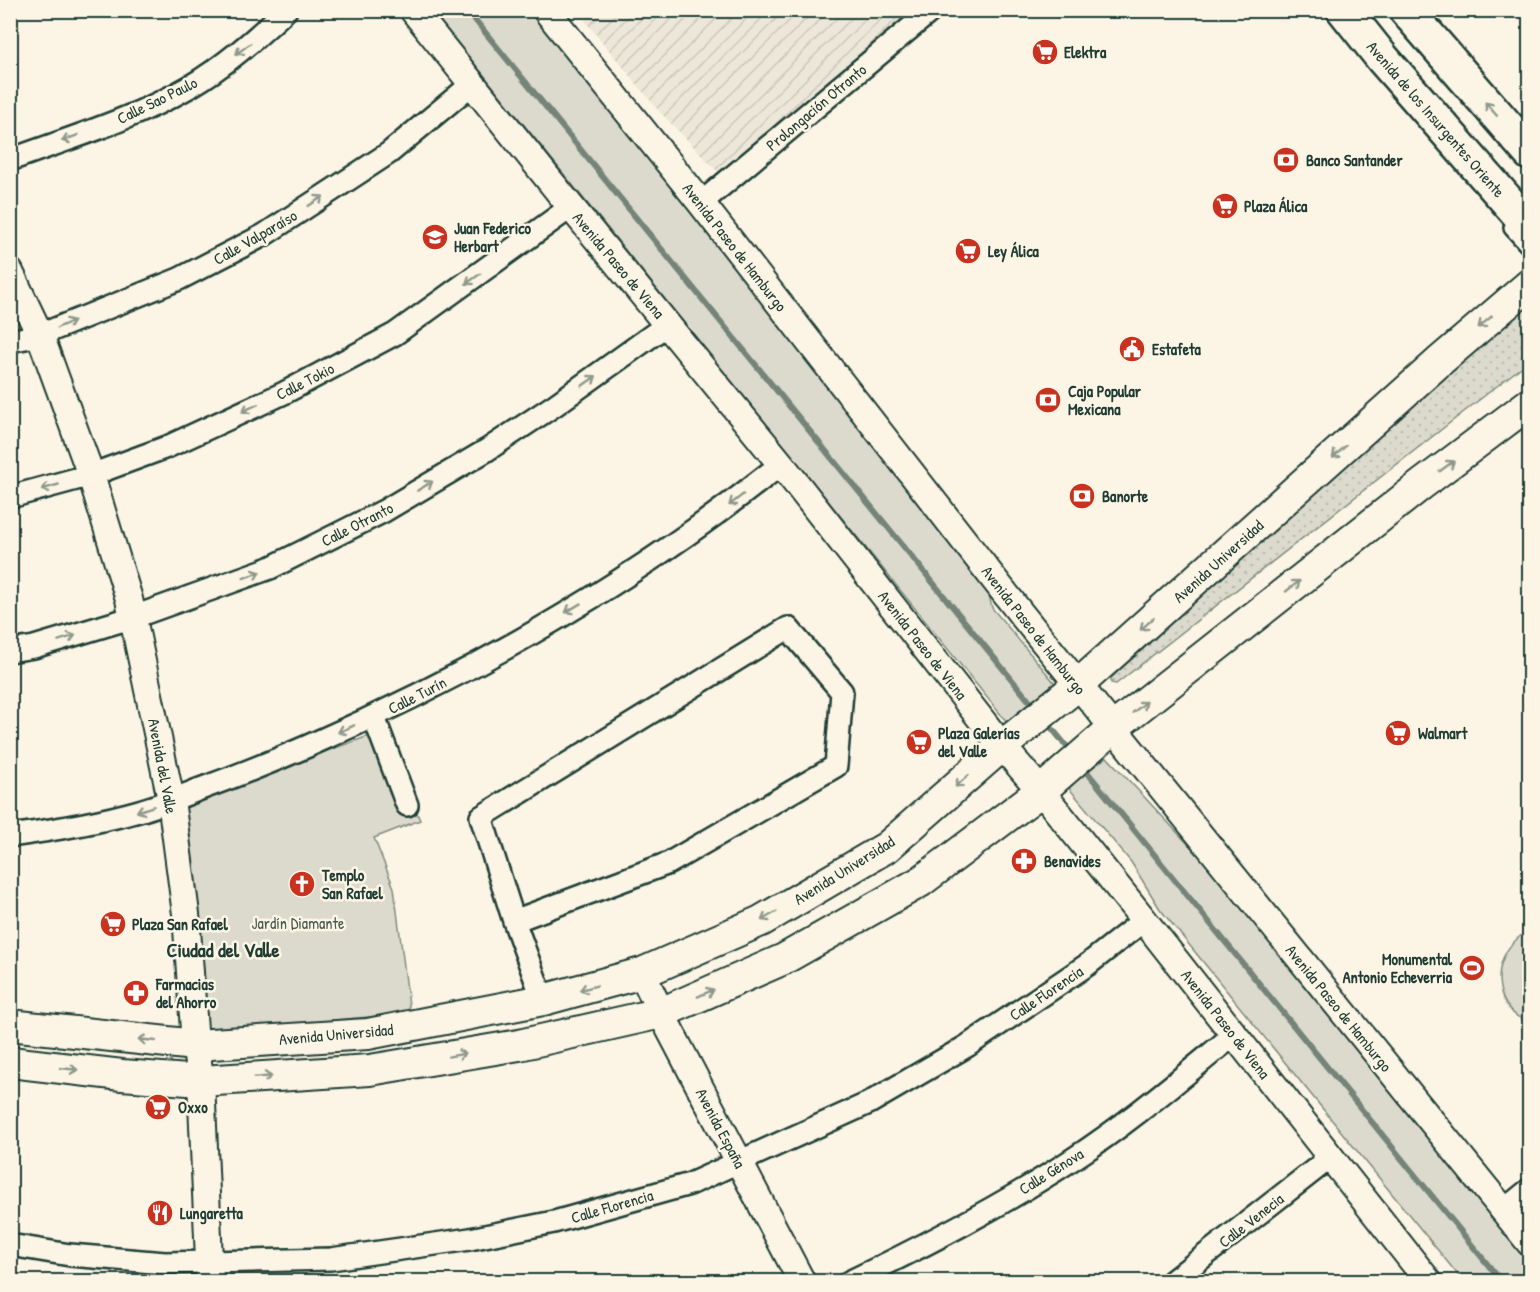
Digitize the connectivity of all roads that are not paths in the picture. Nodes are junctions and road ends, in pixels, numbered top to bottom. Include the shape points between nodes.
1 (286, 10) edge
2 (413, 10) edge
3 (546, 10) edge
4 (932, 10) edge
5 (1344, 10) edge
6 (1406, 10) edge
7 (1360, 51) dead end
8 (472, 84) junction
9 (1530, 153) edge
10 (10, 160) edge
11 (700, 202) junction
12 (571, 207) junction
13 (1530, 227) edge
14 (1530, 248) edge
15 (10, 272) edge
16 (1530, 284) edge
17 (668, 324) junction
18 (40, 334) junction
19 (10, 342) edge
20 (1530, 403) edge
21 (782, 464) junction
22 (91, 475) junction
23 (10, 497) edge
24 (134, 617) junction
25 (10, 651) edge
26 (1069, 693) junction
27 (374, 717) junction
28 (1104, 736) junction
29 (1013, 738) junction
30 (1050, 783) junction
31 (171, 800) junction
32 (407, 805) dead end
33 (10, 836) edge
34 (1144, 920) junction
35 (514, 921) junction
36 (642, 973) junction
37 (543, 1000) junction
38 (661, 1012) junction
39 (10, 1025) edge
40 (1235, 1034) junction
41 (195, 1045) junction
42 (10, 1062) edge
43 (201, 1080) junction
44 (1331, 1157) junction
45 (739, 1161) junction
46 (1530, 1188) edge
47 (1503, 1211) junction
48 (1530, 1244) edge
49 (10, 1245) edge
50 (210, 1272) edge
51 (1423, 1280) edge
52 (802, 1281) edge
53 (849, 1281) edge
54 (1171, 1281) edge

1 -> 10 street, Calle Sao Paulo via 245,48 189,87 129,115
2 - 8 street, Avenida Paseo de Viena
3 - 11 street, Avenida Paseo de Hamburgo
4 - 11 street, Prolongación Otranto
5 - 13 highway, Avenida de los Insurgentes Oriente
9 -> 6 highway
7 - 14 street, Avenida de los Insurgentes Oriente
8 - 12 street, Avenida Paseo de Viena
18 -> 8 street, Calle Valparaíso via 179,279 264,235 389,153
11 - 26 street, Avenida Paseo de Hamburgo
12 - 17 street, Avenida Paseo de Viena
12 -> 22 street, Calle Tokio via 395,334 284,393 167,447
15 - 18 street, Avenida del Valle
16 -> 26 main road, Avenida Universidad
17 - 21 street, Avenida Paseo de Viena
24 -> 17 street, Calle Otranto via 270,568 384,511 526,424
18 - 19 street, Calle Valparaíso
18 - 22 street, Avenida del Valle
28 -> 20 main road
21 -> 27 street, Calle Turín via 704,524 625,577 484,660
21 - 29 street, Avenida Paseo de Viena
22 -> 23 street, Calle Tokio
22 - 24 street, Avenida del Valle
25 -> 24 street, Calle Otranto
24 - 31 street, Avenida del Valle
26 - 28 street, Avenida Paseo de Hamburgo
26 - 29 main road, Avenida Universidad
27 -> 31 street, Calle Turín
27 - 32 street
28 - 30 main road
28 - 47 street, Avenida Paseo de Hamburgo
29 - 30 street, Avenida Paseo de Viena
29 -> 36 main road, Avenida Universidad via 887,847 761,921
30 - 34 street, Avenida Paseo de Viena
38 -> 30 main road via 784,959 920,882
31 -> 33 street, Calle Turín via 80,826
31 - 41 street, Avenida del Valle via 186,914
34 - 40 street, Avenida Paseo de Viena
34 - 45 street, Calle Florencia via 1087,965 967,1047 869,1103
35 - 35 street via 480,817 788,628 842,692 836,765 669,863
35 - 37 street
36 -> 37 main road, Avenida Universidad
36 - 38 street, Avenida España
37 - 41 main road, Avenida Universidad via 368,1034
43 -> 38 main road via 370,1070 519,1045
38 - 45 street, Avenida España
41 -> 39 main road, Avenida Universidad
40 - 44 street, Avenida Paseo de Viena
40 - 53 street, Calle Génova via 1074,1159 964,1224
41 - 43 street, Avenida del Valle
42 -> 43 main road
43 - 50 street, Avenida del Valle
44 - 51 street, Avenida Paseo de Viena
44 - 54 street, Calle Venecia
45 - 50 street, Calle Florencia via 690,1184 554,1222 470,1239
45 - 52 street, Avenida España
46 - 47 street
47 - 48 street, Avenida Paseo de Hamburgo
49 - 50 street, Calle Florencia

